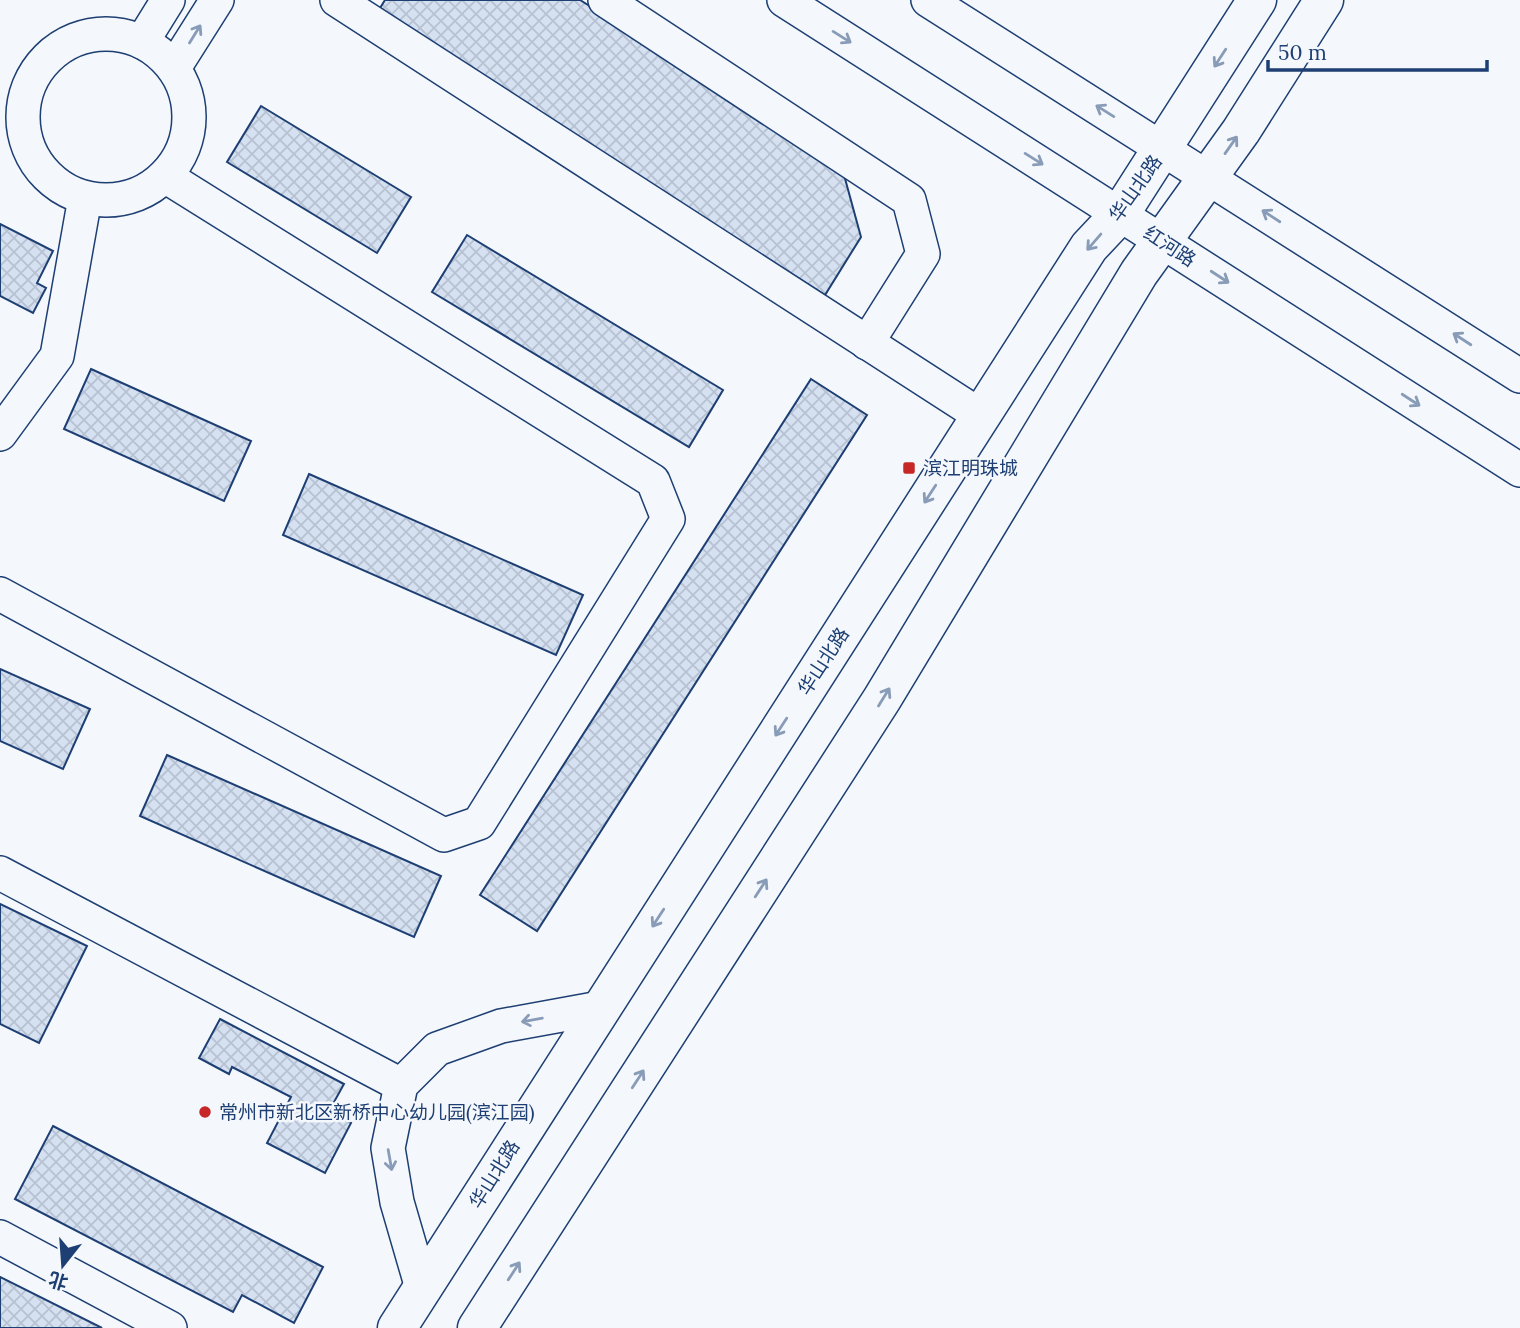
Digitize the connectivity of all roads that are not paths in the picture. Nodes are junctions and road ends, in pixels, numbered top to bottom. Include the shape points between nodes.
1 (168, 0) edge
2 (217, 0) edge
3 (337, 0) edge
4 (605, 0) edge
5 (784, 0) edge
6 (928, 0) edge
7 (1257, 0) edge
8 (1324, 0) edge
9 (142, 42) junction
10 (174, 68) junction
11 (12, 90) edge
12 (1163, 148) junction
13 (165, 176) junction
14 (1208, 177) junction
15 (85, 198) junction
16 (1120, 214) junction
17 (1162, 240) junction
18 (867, 343) junction
19 (1520, 376) edge
20 (981, 416) junction
21 (0, 434) edge
22 (1520, 470) edge
23 (0, 594) edge
24 (0, 873) edge
25 (600, 1009) junction
26 (401, 1085) junction
27 (0, 1237) edge
28 (422, 1288) junction
29 (170, 1328) edge
30 (397, 1328) edge
31 (477, 1328) edge

1 - 9 street
10 -> 2 street
3 - 18 street
4 - 18 street via 909,200 923,254
5 -> 16 street, 红河路
12 -> 6 street
7 -> 12 main road, 华山北路
14 -> 8 main road
9 - 10 street
9 - 11 street via 107,33 81,37 57,48
10 - 13 street via 188,97 190,126 182,153
11 - 15 street via 27,144 39,167 59,186
12 - 14 street
12 - 16 main road, 华山北路
13 - 15 street via 142,193 114,200
13 - 23 street via 653,481 667,519 480,822 444,835
14 - 17 main road
19 -> 14 street
15 - 21 street via 57,356
16 - 17 street, 红河路
16 -> 20 main road, 华山北路 via 1089,247
17 -> 22 street, 红河路
31 -> 17 main road via 882,699
18 - 20 street
20 -> 25 main road, 华山北路
24 - 26 street
25 -> 26 street via 501,1026 437,1049
25 - 28 main road, 华山北路
26 -> 28 street via 388,1149 397,1202
27 - 29 street
28 - 30 main road, 华山北路

